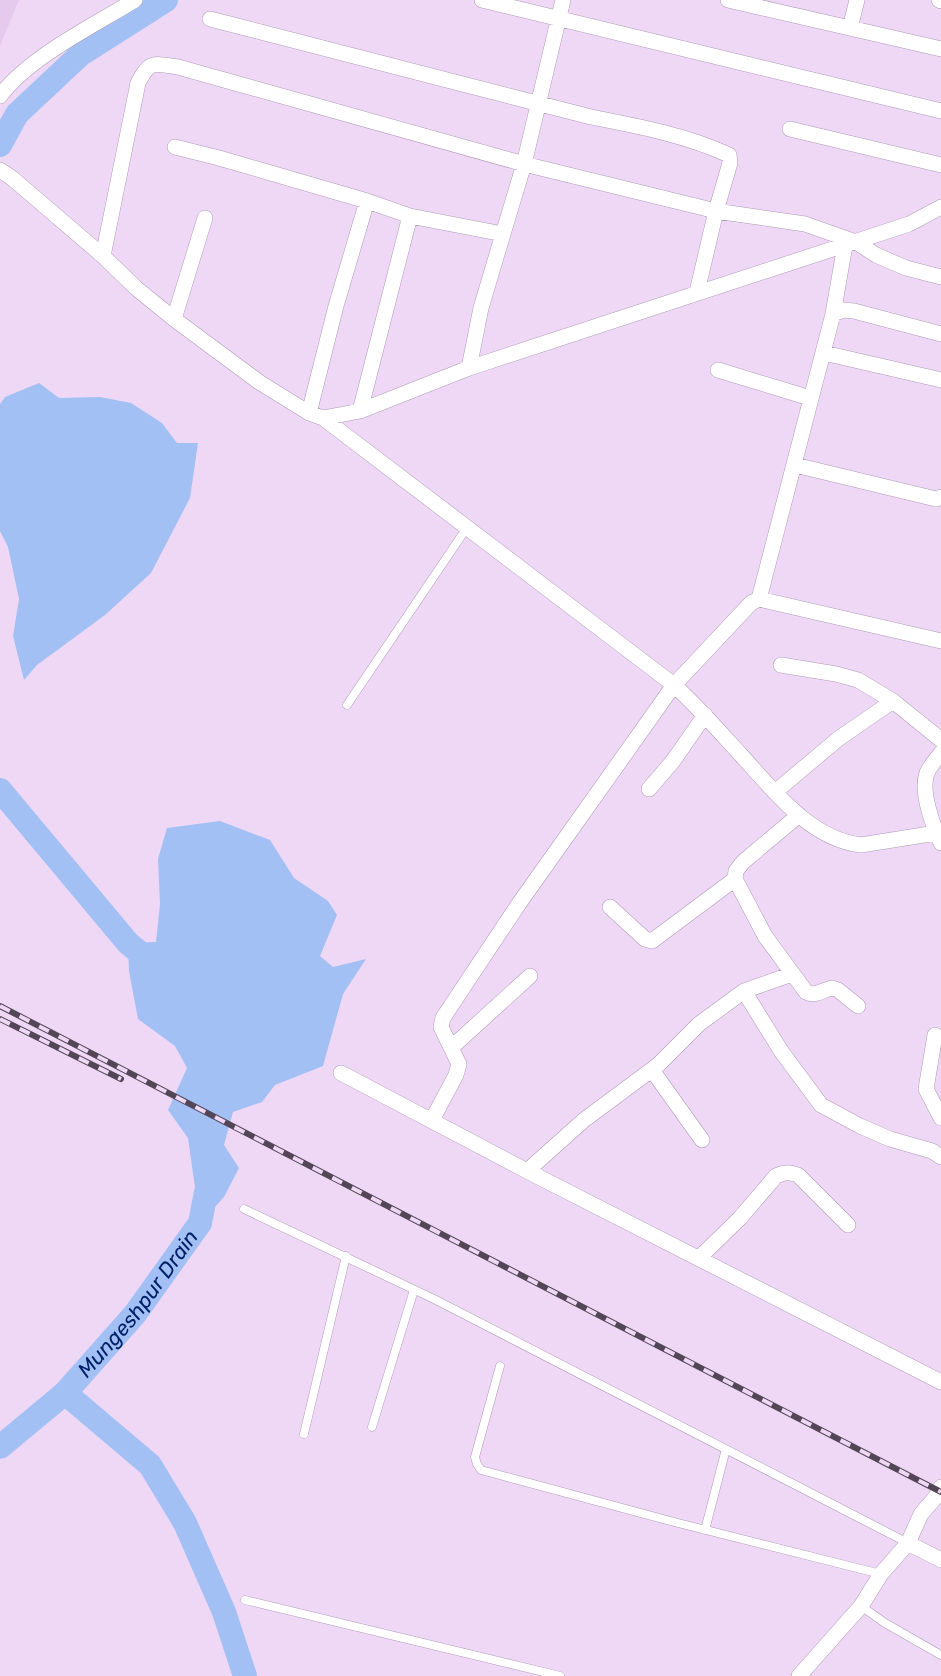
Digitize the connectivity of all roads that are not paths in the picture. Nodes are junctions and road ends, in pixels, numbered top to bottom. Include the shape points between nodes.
1 (135, 0) edge
2 (482, 0) edge
3 (563, 0) edge
4 (728, 0) edge
5 (857, 0) edge
6 (558, 18) junction
7 (210, 19) dead end
8 (850, 28) junction
9 (941, 49) edge
10 (0, 96) edge
11 (538, 104) junction
12 (941, 111) edge
13 (790, 129) dead end
14 (175, 147) dead end
15 (524, 164) junction
16 (941, 165) edge
17 (6, 174) edge
18 (367, 201) junction
19 (941, 207) edge
20 (716, 211) junction
21 (410, 216) junction
22 (205, 218) dead end
23 (503, 234) junction
24 (851, 243) junction
25 (103, 256) junction
26 (941, 277) edge
27 (697, 292) junction
28 (834, 314) junction
29 (174, 319) junction
30 (941, 333) edge
31 (824, 352) junction
32 (469, 368) junction
33 (718, 370) dead end
34 (941, 380) edge
35 (810, 398) junction
36 (360, 411) junction
37 (309, 413) junction
38 (323, 418) junction
39 (795, 465) junction
40 (941, 497) edge
41 (466, 529) junction
42 (759, 599) junction
43 (941, 641) edge
44 (782, 665) dead end
45 (674, 685) junction
46 (893, 701) junction
47 (346, 705) dead end
48 (705, 715) junction
49 (941, 740) edge
50 (941, 753) edge
51 (649, 789) dead end
52 (775, 792) junction
53 (799, 815) junction
54 (938, 838) edge
55 (735, 879) junction
56 (610, 907) dead end
57 (792, 974) junction
58 (530, 976) dead end
59 (744, 991) junction
60 (858, 1006) dead end
61 (935, 1035) dead end
62 (452, 1047) junction
63 (652, 1070) junction
64 (341, 1073) dead end
65 (941, 1118) edge
66 (432, 1120) junction
67 (702, 1140) dead end
68 (938, 1150) edge
69 (527, 1171) junction
70 (244, 1209) dead end
71 (848, 1225) dead end
72 (346, 1256) junction
73 (699, 1258) junction
74 (414, 1290) junction
75 (500, 1366) dead end
76 (941, 1382) edge
77 (372, 1427) dead end
78 (304, 1434) dead end
79 (726, 1449) junction
80 (941, 1488) edge
81 (705, 1530) junction
82 (908, 1543) junction
83 (941, 1560) edge
84 (881, 1574) junction
85 (245, 1600) dead end
86 (861, 1606) junction
87 (941, 1655) edge
88 (560, 1676) edge
89 (799, 1676) edge

1 - 10 street via 27,69
2 - 6 street
3 - 6 street
4 - 8 street
5 - 8 street
6 - 11 street
6 - 12 street
7 - 11 street
8 - 9 street
11 - 15 street
11 - 20 street via 677,137 729,155
13 - 16 street
14 - 18 street
15 - 20 street
15 - 23 street
15 - 25 street via 157,64 145,69 138,83
17 - 25 street
18 - 21 street
18 - 37 street
19 - 24 street via 909,224
20 - 24 street via 789,220 822,229
20 - 27 street
21 - 23 street
21 - 36 street
22 - 29 street
23 - 32 street via 481,308
24 - 26 street via 906,268
24 - 27 street
24 - 28 street
25 - 29 street
27 - 32 street
28 - 30 street via 854,311
28 - 31 street
29 - 37 street via 259,382
31 - 34 street
31 - 35 street
32 - 36 street
33 - 35 street
35 - 39 street
36 - 38 street
37 - 38 street
38 - 41 street
39 - 40 street via 936,499
39 - 42 street
41 - 45 street
41 - 47 lane
42 - 43 street
42 - 45 street
44 - 46 street via 858,680
45 - 48 street
45 - 62 street via 443,1018 441,1027
46 - 49 street
46 - 52 street via 838,739
48 - 51 street
48 - 52 street
50 - 54 street via 928,770 925,782
52 - 53 street
53 - 54 street via 827,834 861,845
53 - 55 street via 743,862
55 - 56 street via 652,941
55 - 57 street via 765,936
57 - 59 street
57 - 60 street via 806,992 832,988
58 - 62 street
59 - 63 street via 699,1024
59 - 68 street via 821,1105 890,1139
61 - 65 street via 926,1089
62 - 66 street via 459,1064 456,1076
63 - 67 street
63 - 69 street via 584,1120
64 - 66 street
66 - 69 street
69 - 73 street
70 - 72 lane
71 - 73 street via 798,1174 782,1173
72 - 74 lane
72 - 78 lane
73 - 76 street
74 - 77 lane
74 - 79 lane
75 - 81 lane via 475,1457 481,1470
79 - 81 lane
79 - 82 lane
80 - 82 street via 921,1514
81 - 84 lane
82 - 83 street
82 - 84 street
84 - 86 street
85 - 88 lane
86 - 87 lane
86 - 89 street

